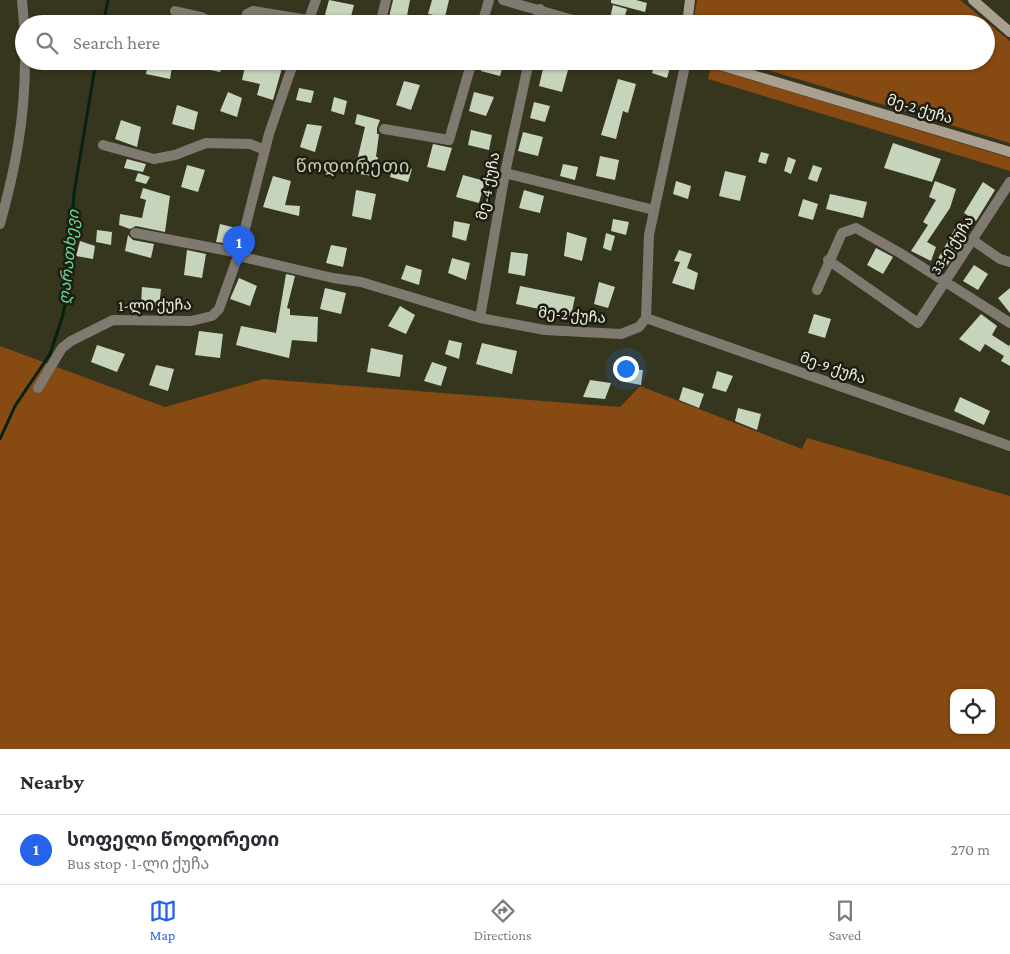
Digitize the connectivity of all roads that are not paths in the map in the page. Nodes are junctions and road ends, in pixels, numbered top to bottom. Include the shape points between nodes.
1 (22, 0) edge
2 (316, 0) edge
3 (386, 0) edge
4 (489, 0) edge
5 (503, 0) edge
6 (690, 0) edge
7 (973, 0) edge
8 (540, 9) junction
9 (175, 10) dead end
10 (23, 15) edge
11 (194, 15) edge
12 (247, 15) edge
13 (273, 15) edge
14 (311, 15) edge
15 (382, 15) edge
16 (485, 15) edge
17 (539, 15) edge
18 (559, 15) edge
19 (688, 15) edge
20 (990, 15) edge
21 (995, 19) edge
22 (1010, 32) edge
23 (25, 70) edge
24 (291, 70) edge
25 (469, 70) edge
26 (528, 70) edge
27 (684, 70) edge
28 (736, 70) edge
29 (384, 129) dead end
30 (103, 144) dead end
31 (265, 150) junction
32 (1010, 152) edge
33 (505, 173) junction
34 (1010, 182) edge
35 (654, 210) junction
36 (0, 224) edge
37 (135, 233) dead end
38 (974, 241) junction
39 (238, 255) junction
40 (828, 260) junction
41 (1010, 262) edge
42 (945, 283) junction
43 (817, 290) dead end
44 (480, 318) junction
45 (646, 318) junction
46 (1010, 323) edge
47 (38, 388) dead end
48 (1010, 446) edge

1 - 10 street
2 - 14 street
3 - 15 street
4 - 16 street
5 - 8 street
6 - 19 main road
7 - 20 main road
8 - 17 street
8 - 18 street
9 - 11 street
12 - 13 street via 253,11
21 - 22 main road
23 - 36 street via 16,163
24 - 31 street, 1-ლი ქუჩა
25 - 29 street via 449,140
26 - 33 street, მე-4 ქუჩა
27 - 35 street
28 - 32 main road, მე-2 ქუჩა
30 - 31 street via 154,159 206,143 250,144
31 - 39 street, 1-ლი ქუჩა
33 - 35 street
33 - 44 street, მე-4 ქუჩა
34 - 38 street, 33-ე ქუჩა
35 - 45 street via 649,235
37 - 39 street, მე-2 ქუჩა
38 - 41 street
38 - 42 street, 33-ე ქუჩა
39 - 44 street, მე-2 ქუჩა via 361,282
39 - 47 street, 1-ლი ქუჩა via 219,309 212,316 191,321 113,320 71,340 62,348
40 - 42 street via 842,233 856,228
40 - 42 street, 33-ე ქუჩა via 918,323
40 - 43 street
42 - 46 street
44 - 45 street, მე-2 ქუჩა via 545,330 621,334 639,327
45 - 48 street, მე-9 ქუჩა

